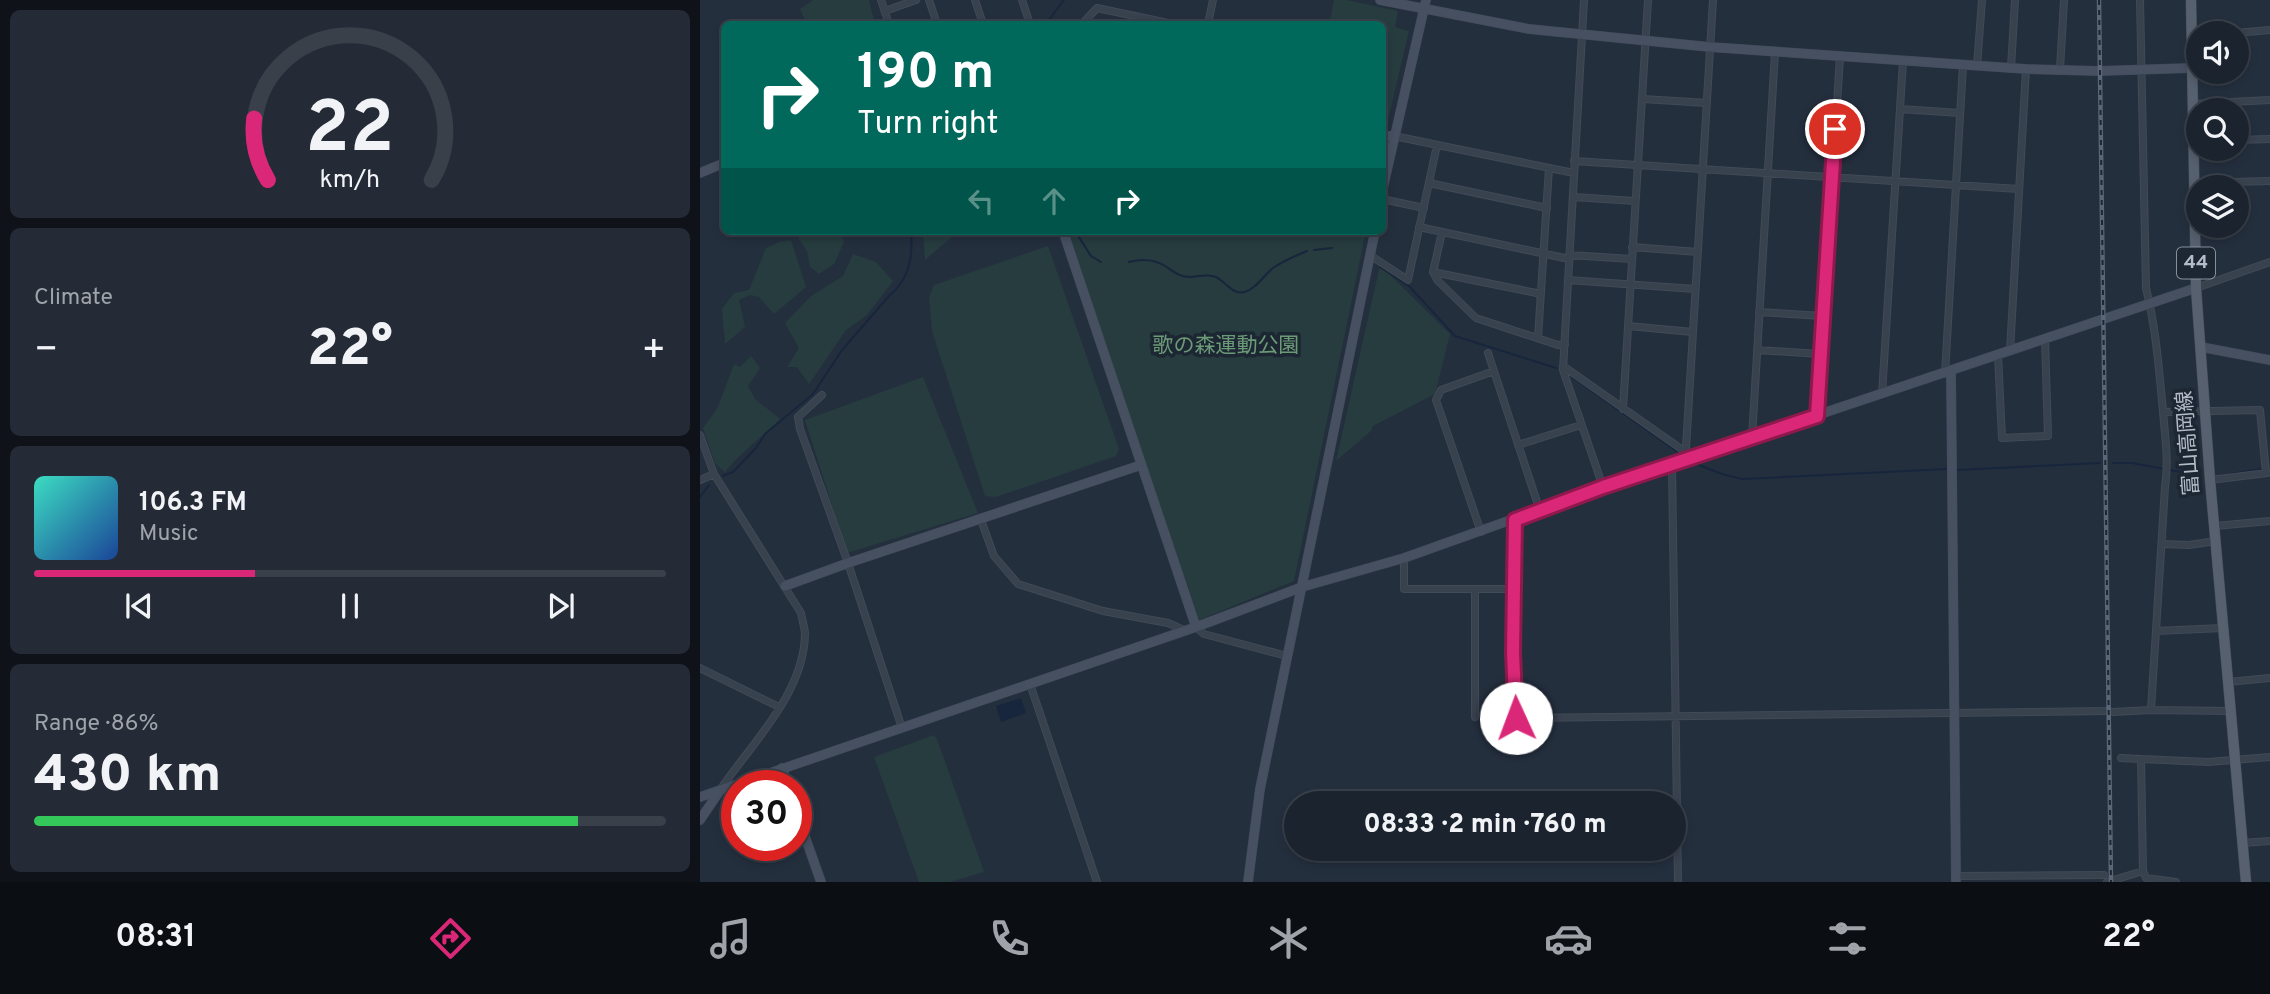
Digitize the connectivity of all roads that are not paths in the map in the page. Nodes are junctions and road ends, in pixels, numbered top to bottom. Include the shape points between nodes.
1 (881, 0) edge
2 (916, 0) edge
3 (929, 0) edge
4 (975, 0) edge
5 (1021, 0) edge
6 (1102, 0) edge
7 (1213, 0) edge
8 (1380, 0) edge
9 (1584, 0) edge
10 (1648, 0) edge
11 (1713, 0) edge
12 (1982, 0) edge
13 (2015, 0) edge
14 (2064, 0) edge
15 (2140, 0) edge
16 (2191, 0) edge
17 (1425, 5) edge
18 (1097, 8) junction
19 (884, 11) junction
20 (888, 21) edge
21 (936, 21) edge
22 (982, 21) edge
23 (1029, 21) edge
24 (1085, 21) edge
25 (1159, 21) edge
26 (1209, 21) edge
27 (2193, 21) edge
28 (2270, 30) edge
29 (2249, 32) edge
30 (1582, 35) junction
31 (1646, 41) junction
32 (1710, 47) junction
33 (1774, 52) junction
34 (1840, 57) junction
35 (1903, 61) junction
36 (1963, 65) junction
37 (1978, 66) junction
38 (2011, 68) junction
39 (2186, 68) edge
40 (2026, 69) junction
41 (2060, 69) junction
42 (2142, 69) junction
43 (1643, 99) junction
44 (2270, 100) edge
45 (2249, 101) edge
46 (1707, 103) junction
47 (1900, 109) junction
48 (1960, 113) junction
49 (1386, 136) edge
50 (1394, 136) junction
51 (2270, 139) edge
52 (2249, 140) edge
53 (1437, 145) junction
54 (1574, 161) junction
55 (721, 164) edge
56 (1638, 164) junction
57 (1549, 168) junction
58 (1703, 169) junction
59 (1767, 172) junction
60 (700, 173) edge
61 (1386, 173) edge
62 (1574, 173) junction
63 (1831, 176) junction
64 (1895, 181) junction
65 (2270, 181) edge
66 (2249, 182) edge
67 (1429, 183) junction
68 (1955, 184) junction
69 (2019, 189) junction
70 (1573, 197) junction
71 (1386, 201) edge
72 (1635, 201) junction
73 (1424, 208) junction
74 (1546, 208) junction
75 (1419, 227) junction
76 (1442, 232) junction
77 (1064, 235) edge
78 (1374, 235) edge
79 (2196, 238) edge
80 (1632, 247) junction
81 (1698, 252) junction
82 (1543, 254) junction
83 (1371, 256) junction
84 (1569, 257) junction
85 (1632, 259) junction
86 (2270, 262) edge
87 (1433, 272) junction
88 (1568, 280) junction
89 (1630, 284) junction
90 (2196, 288) junction
91 (1695, 289) junction
92 (1541, 294) junction
93 (2150, 305) junction
94 (1759, 312) junction
95 (1823, 316) junction
96 (1628, 326) junction
97 (1693, 332) junction
98 (1538, 338) junction
99 (2045, 339) junction
100 (1565, 344) junction
101 (2201, 347) junction
102 (1757, 350) junction
103 (2010, 351) junction
104 (1488, 353) dead end
105 (1820, 354) junction
106 (1998, 355) junction
107 (2270, 360) edge
108 (1563, 366) junction
109 (1494, 371) junction
110 (1948, 373) junction
111 (1882, 394) junction
112 (822, 395) dead end
113 (1623, 410) junction
114 (2260, 410) junction
115 (2270, 410) edge
116 (2206, 411) junction
117 (2163, 412) junction
118 (1817, 416) junction
119 (1581, 425) junction
120 (700, 435) edge
121 (1752, 438) junction
122 (1518, 445) junction
123 (1688, 457) junction
124 (1672, 464) junction
125 (1141, 465) junction
126 (2268, 473) edge
127 (714, 474) junction
128 (2210, 480) junction
129 (700, 481) edge
130 (1603, 487) junction
131 (1540, 511) junction
132 (981, 520) junction
133 (1515, 520) junction
134 (2270, 521) edge
135 (2215, 526) junction
136 (1481, 532) junction
137 (2216, 541) junction
138 (2162, 544) junction
139 (1404, 558) junction
140 (848, 563) junction
141 (785, 586) junction
142 (1302, 587) junction
143 (1475, 589) junction
144 (1514, 589) junction
145 (2223, 628) junction
146 (1191, 629) junction
147 (2156, 631) junction
148 (1287, 656) junction
149 (700, 668) edge
150 (2270, 678) edge
151 (2228, 682) junction
152 (1030, 684) junction
153 (779, 707) junction
154 (2151, 710) junction
155 (2230, 710) junction
156 (1954, 712) junction
157 (1675, 716) junction
158 (1475, 717) dead end
159 (902, 728) junction
160 (2270, 757) edge
161 (2121, 758) dead end
162 (2141, 759) junction
163 (2235, 760) junction
164 (782, 768) joint
165 (719, 792) junction
166 (700, 797) edge
167 (700, 820) edge
168 (2270, 841) edge
169 (2241, 843) junction
170 (812, 856) edge
171 (2145, 877) edge
172 (2106, 878) edge
173 (1956, 879) edge
174 (821, 882) edge
175 (1097, 882) edge
176 (1248, 882) edge
177 (1678, 882) edge
178 (2176, 882) edge
179 (2246, 882) edge

1 - 19 street
2 - 19 street
3 - 21 street
4 - 22 street
5 - 23 street
6 - 18 street
7 - 26 street
8 - 17 street
9 - 30 street
10 - 31 street
11 - 32 street
12 - 37 street
13 - 38 street
14 - 41 street
15 - 42 street
16 - 27 main road, 富山高岡線 / 44
17 - 30 street via 1529,29
17 - 50 street
18 - 24 street
18 - 25 street
19 - 20 street
28 - 29 street
30 - 31 street
30 - 54 street
31 - 32 street
31 - 43 street
32 - 33 street
32 - 46 street
33 - 34 street
33 - 59 street
34 - 35 street
34 - 63 street
35 - 36 street
35 - 47 street
36 - 37 street
36 - 48 street
37 - 38 street
38 - 40 street
39 - 42 street
40 - 41 street
40 - 69 street
41 - 42 street
42 - 93 street
43 - 46 street
43 - 56 street
44 - 45 street
46 - 58 street
47 - 48 street
47 - 64 street
48 - 68 street
49 - 50 street
50 - 53 street
50 - 61 street
51 - 52 street
53 - 57 street
53 - 67 street
54 - 56 street
54 - 62 street
55 - 60 street
56 - 58 street
56 - 72 street
57 - 62 street
57 - 74 street
58 - 59 street
58 - 81 street
59 - 63 street
59 - 94 street
62 - 70 street
63 - 64 street
63 - 95 street
64 - 68 street
64 - 111 street
65 - 66 street
67 - 73 street
67 - 74 street
68 - 69 street
68 - 110 street
69 - 103 street
70 - 72 street
70 - 84 street
71 - 73 street
72 - 80 street
73 - 75 street
74 - 82 street
75 - 76 street
75 - 83 street via 1408,280
76 - 82 street
76 - 87 street
77 - 125 street
78 - 83 street
79 - 90 main road, 富山高岡線 / 44
80 - 81 street
80 - 85 street
81 - 91 street
82 - 84 street
82 - 92 street
83 - 142 street
84 - 85 street
84 - 88 street
85 - 89 street
86 - 90 street
87 - 92 street
87 - 98 street via 1476,318
88 - 89 street
88 - 100 street
89 - 91 street
89 - 96 street
90 - 93 street
90 - 101 main road, 富山高岡線 / 44
91 - 97 street
92 - 98 street
93 - 99 street
93 - 117 street
94 - 95 street
94 - 102 street
95 - 105 street
96 - 97 street
96 - 113 street
97 - 123 street
98 - 100 street
99 - 103 street
99 - 106 street via 2048,436 2002,438
100 - 108 street
101 - 107 street
101 - 116 main road, 富山高岡線 / 44
102 - 105 street
102 - 121 street
103 - 106 street
104 - 109 street
105 - 118 street
106 - 110 street
108 - 113 street
108 - 119 street
109 - 122 street
109 - 136 street via 1441,390 1436,401
110 - 111 street
110 - 156 street
111 - 118 street
112 - 140 street via 798,417
113 - 123 street
114 - 115 street
114 - 116 street
114 - 126 street
116 - 117 street
116 - 128 main road, 富山高岡線 / 44
117 - 138 street via 2168,469
118 - 121 street
119 - 122 street
119 - 130 street
120 - 127 street
121 - 123 street
122 - 131 street
123 - 124 street
124 - 130 street
124 - 157 street
125 - 132 street
125 - 146 street
126 - 128 street
127 - 129 street
127 - 141 street
128 - 135 main road, 富山高岡線 / 44
130 - 131 street
131 - 133 street
132 - 140 street
132 - 146 street via 993,556 1018,584 1103,611
133 - 136 street
133 - 144 street
134 - 135 street
135 - 137 main road, 富山高岡線 / 44
136 - 139 street
137 - 138 street
137 - 145 main road, 富山高岡線 / 44
138 - 147 street
139 - 142 street
139 - 143 street via 1404,589
140 - 141 street
140 - 159 street
141 - 153 street via 801,613 805,633 797,671
142 - 146 street
142 - 148 street
143 - 144 street
143 - 158 street
144 - 157 street via 1516,718
145 - 147 street
145 - 151 main road, 富山高岡線 / 44
146 - 148 street
146 - 152 street
147 - 154 street
148 - 176 street via 1260,789
149 - 153 street
150 - 151 street
151 - 155 main road, 富山高岡線 / 44
152 - 159 street
152 - 175 street
153 - 165 street
154 - 155 street
154 - 156 street
155 - 163 main road, 富山高岡線 / 44
156 - 157 street
156 - 173 street
157 - 177 street
159 - 164 street
160 - 163 street
161 - 162 street
162 - 163 street
162 - 171 street
163 - 169 main road, 富山高岡線 / 44
164 - 165 street
165 - 166 street
165 - 167 street
168 - 169 street
169 - 179 main road, 富山高岡線 / 44
170 - 174 street
171 - 172 street
171 - 178 street
172 - 173 street

